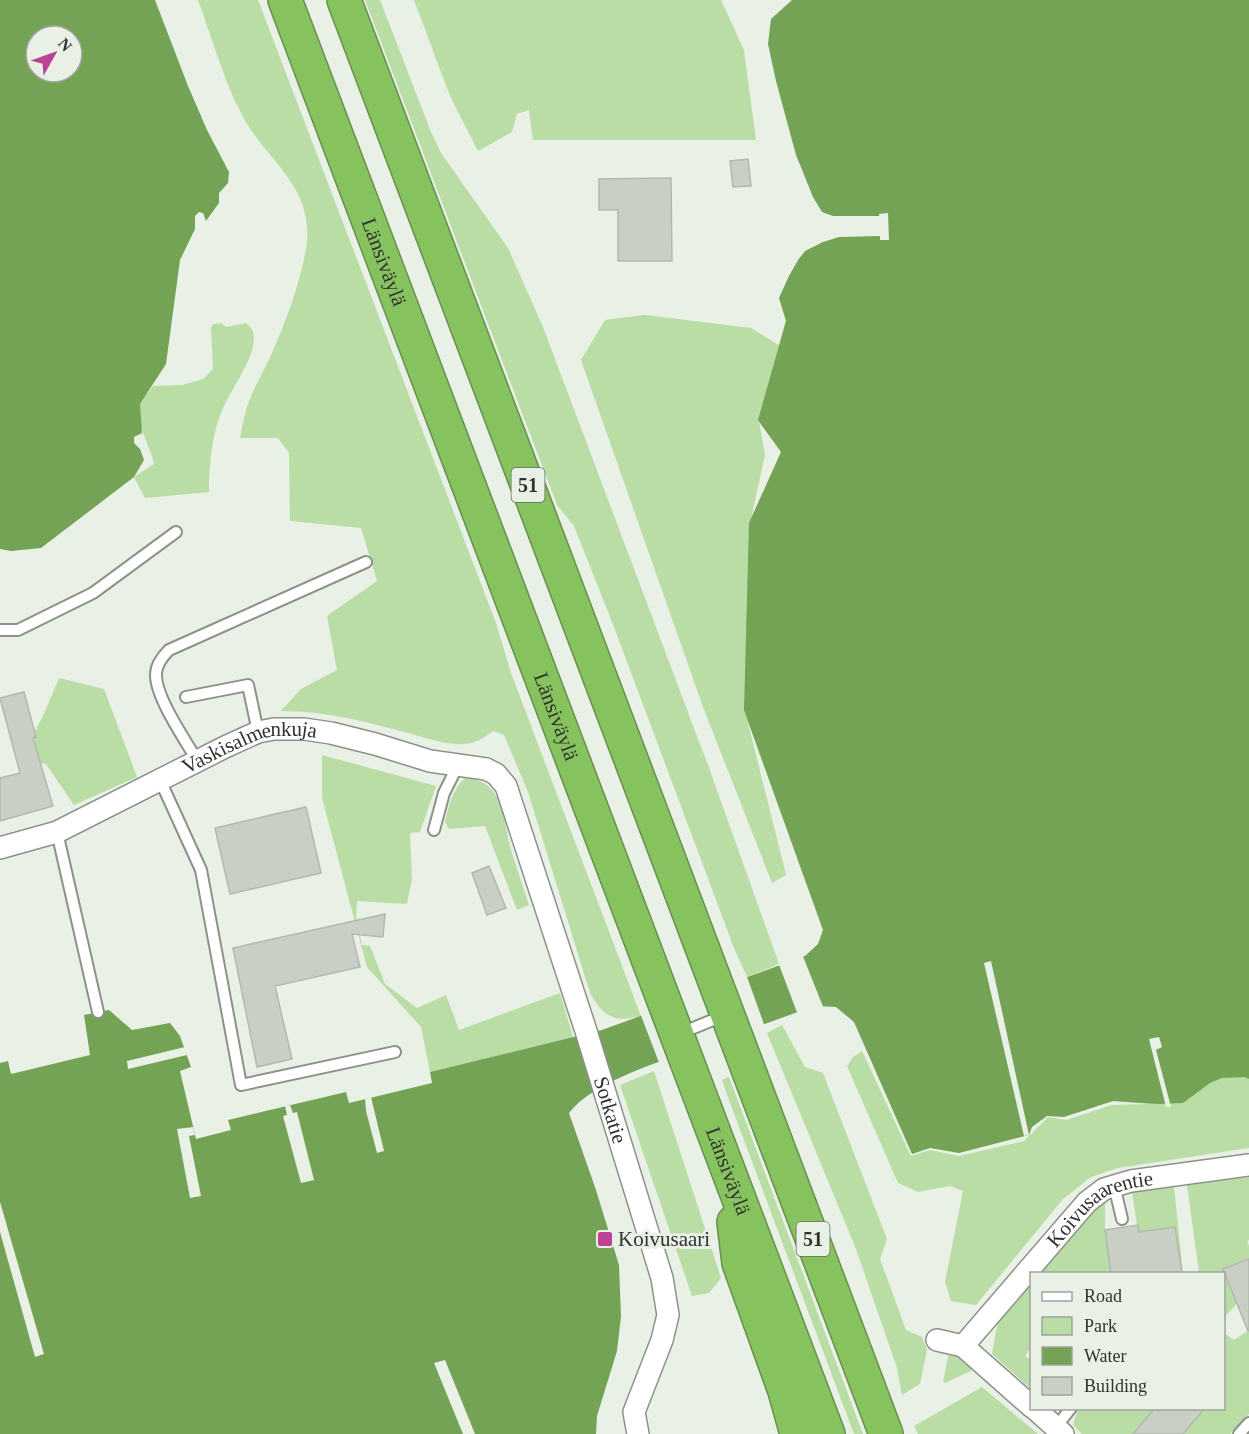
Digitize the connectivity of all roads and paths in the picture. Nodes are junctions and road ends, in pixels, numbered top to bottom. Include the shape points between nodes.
1 (285, 0) edge
2 (344, 0) edge
3 (176, 532) dead end
4 (366, 562) dead end
5 (0, 630) edge
6 (186, 697) dead end
7 (258, 732) junction
8 (198, 762) junction
9 (458, 765) junction
10 (160, 780) junction
11 (506, 786) joint
12 (434, 831) dead end
13 (57, 832) junction
14 (0, 848) edge
15 (98, 1012) dead end
16 (733, 1029) junction
17 (683, 1048) junction
18 (394, 1052) dead end
19 (727, 1163) junction
20 (1249, 1165) edge
21 (1114, 1185) junction
22 (1122, 1219) dead end
23 (937, 1340) dead end
24 (963, 1346) junction
25 (1030, 1405) edge
26 (1035, 1410) edge
27 (1070, 1410) edge
28 (1249, 1423) edge
29 (1059, 1431) edge
30 (638, 1434) edge
31 (797, 1434) edge
32 (828, 1434) edge
33 (886, 1434) edge
34 (1239, 1434) edge

1 - 17 highway, Länsiväylä
2 - 16 highway, 51
3 - 5 lane via 93,593 18,630
4 - 8 lane via 169,650 161,658 156,673 159,693
6 - 7 lane via 248,685
7 - 8 street, Vaskisalmenkuja
7 - 9 street, Vaskisalmenkuja via 304,729 331,733
8 - 10 street, Vaskisalmenkuja
9 - 11 street, Vaskisalmenkuja via 486,769
9 - 12 lane via 444,793
10 - 13 street, Vaskisalmenkuja
10 - 18 lane via 201,870 241,1085
11 - 30 street, Sotkatie via 662,1278 668,1315 634,1412
13 - 14 street, Vaskisalmenkuja
13 - 15 lane
16 - 17 lane
16 - 33 highway, 51
17 - 19 highway, Länsiväylä
19 - 31 highway via 739,1263
19 - 32 highway, Länsiväylä
20 - 21 street, Koivusaarentie
21 - 22 lane
21 - 24 street, Koivusaarentie via 1087,1202
23 - 24 street
24 - 25 street
26 - 29 street
27 - 29 lane
28 - 34 lane

